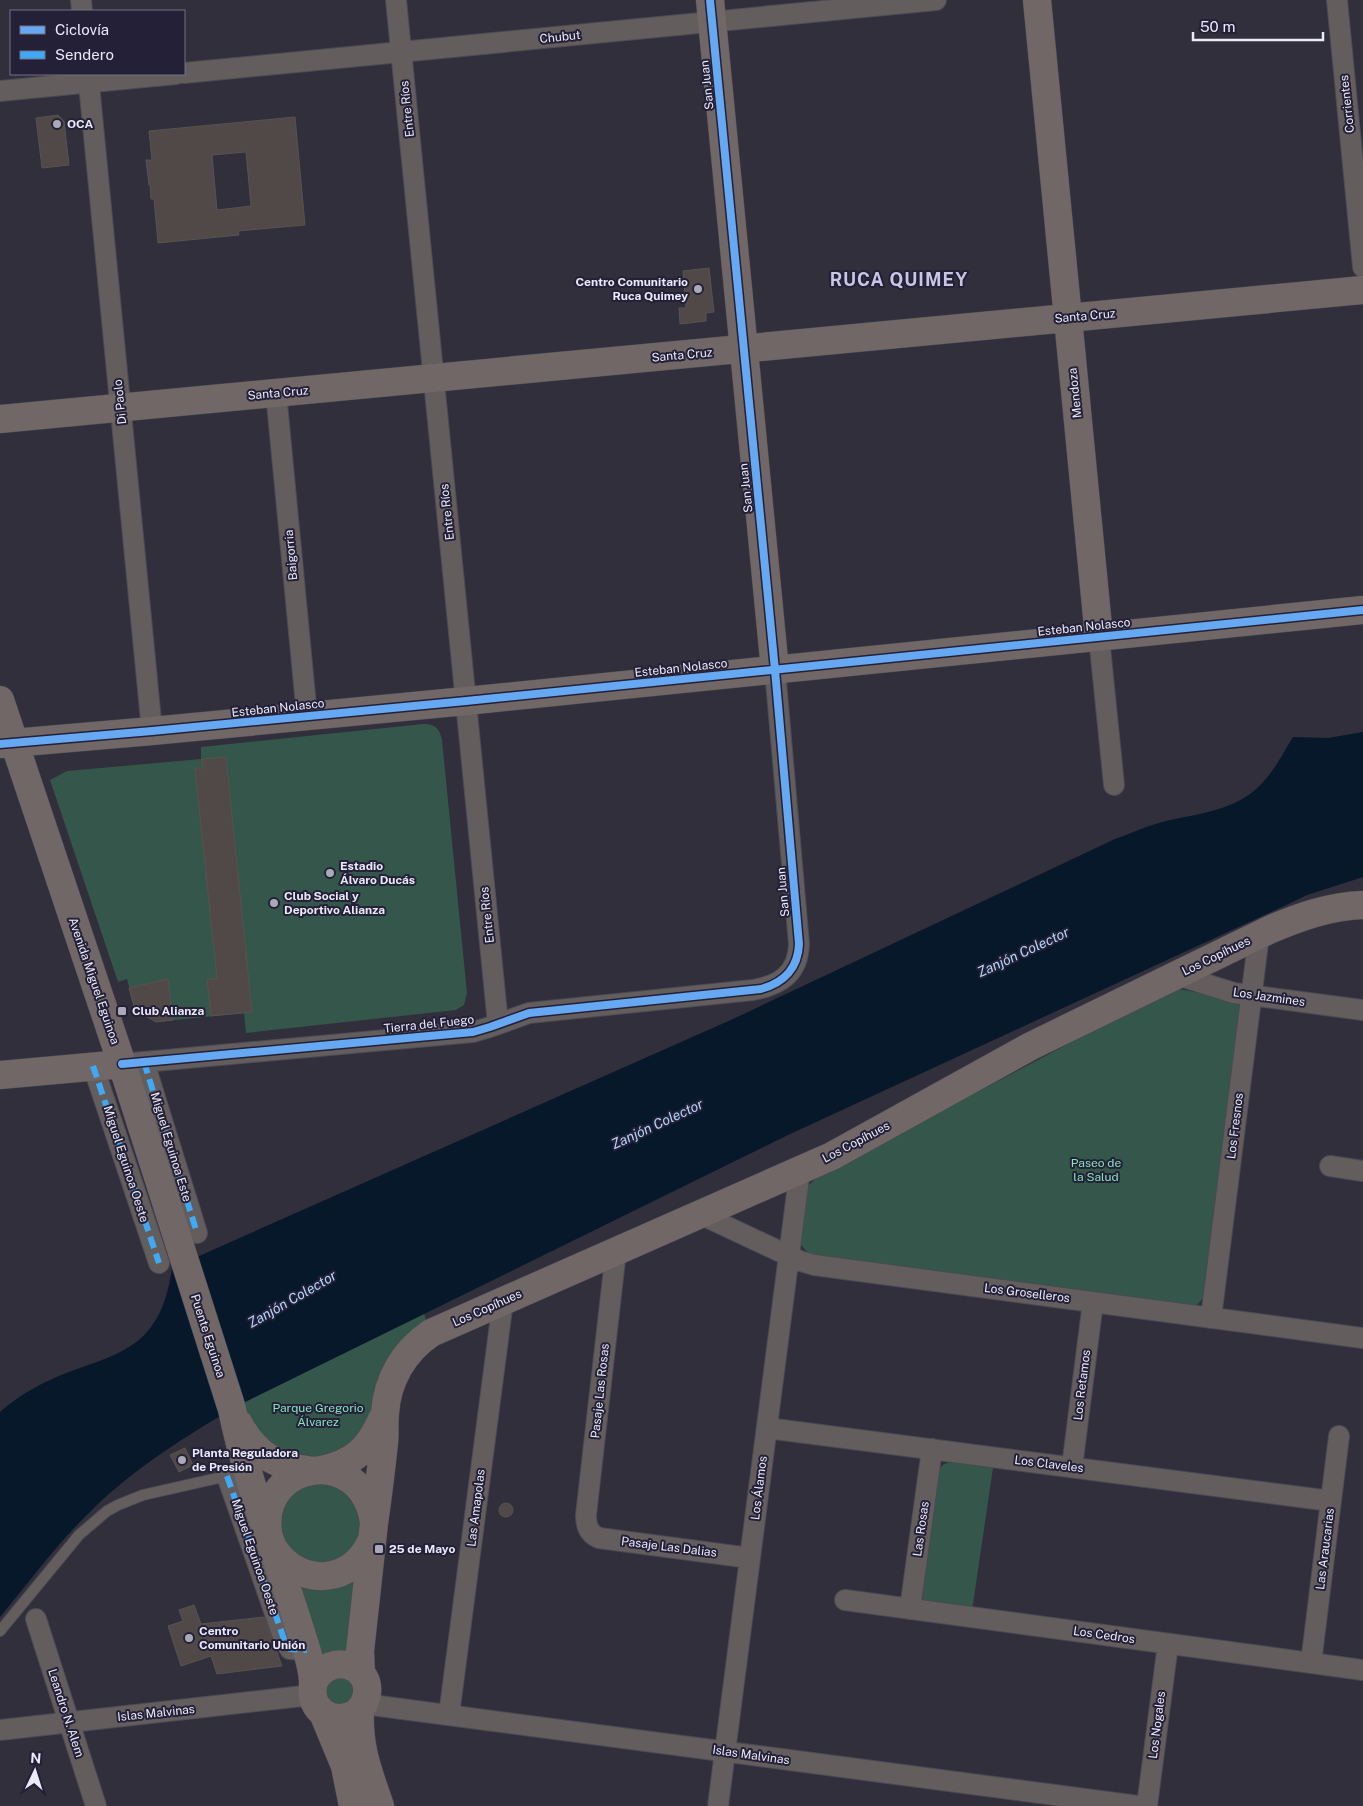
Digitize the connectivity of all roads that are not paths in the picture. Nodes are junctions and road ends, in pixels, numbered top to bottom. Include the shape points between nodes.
1 (396, 0) edge
2 (936, 0) edge
3 (1037, 0) edge
4 (1337, 0) edge
5 (711, 11) edge
6 (401, 52) junction
7 (185, 73) edge
8 (154, 75) edge
9 (88, 78) edge
10 (0, 91) edge
11 (1363, 267) edge
12 (1363, 290) edge
13 (1068, 318) junction
14 (744, 349) junction
15 (434, 378) junction
16 (276, 393) junction
17 (120, 408) junction
18 (0, 419) edge
19 (1363, 610) edge
20 (1099, 637) junction
21 (775, 670) junction
22 (0, 700) edge
23 (466, 700) junction
24 (307, 716) junction
25 (152, 731) junction
26 (7, 743) edge
27 (1114, 785) dead end
28 (1363, 905) edge
29 (1259, 935) junction
30 (790, 973) joint
31 (1177, 975) junction
32 (1251, 995) junction
33 (1363, 1010) edge
34 (498, 1024) junction
35 (133, 1063) junction
36 (93, 1066) junction
37 (0, 1075) edge
38 (1330, 1166) dead end
39 (800, 1170) junction
40 (1363, 1171) edge
41 (700, 1214) junction
42 (197, 1233) dead end
43 (616, 1251) junction
44 (789, 1256) junction
45 (171, 1263) junction
46 (502, 1301) junction
47 (1093, 1302) junction
48 (1211, 1318) junction
49 (1363, 1338) edge
50 (232, 1409) junction
51 (385, 1413) junction
52 (767, 1428) junction
53 (1339, 1436) dead end
54 (932, 1449) junction
55 (1072, 1467) junction
56 (317, 1470) junction
57 (227, 1476) joint
58 (1331, 1501) junction
59 (374, 1527) junction
60 (589, 1532) joint
61 (269, 1537) junction
62 (750, 1558) junction
63 (28, 1597) junction
64 (845, 1600) dead end
65 (910, 1609) junction
66 (36, 1620) joint
67 (0, 1631) edge
68 (1168, 1644) junction
69 (307, 1650) junction
70 (1311, 1663) junction
71 (1363, 1670) edge
72 (360, 1674) junction
73 (316, 1697) junction
74 (362, 1707) junction
75 (449, 1715) junction
76 (69, 1722) junction
77 (0, 1730) edge
78 (725, 1752) junction
79 (96, 1806) edge
80 (353, 1806) edge
81 (380, 1806) edge
82 (718, 1806) edge
83 (1138, 1806) edge
84 (1147, 1806) edge

1 - 6 street, Entre Ríos
2 - 5 street, Chubut
3 - 13 street, Mendoza
4 - 11 street, Corrientes
5 - 6 street, Chubut
5 - 14 street, San Juan
6 - 7 street, Chubut
6 - 15 street, Entre Ríos
8 - 9 street
9 - 10 street
9 - 17 street, Di Paolo
12 - 13 street, Santa Cruz
13 - 14 street, Santa Cruz
13 - 20 street, Mendoza
14 - 15 street, Santa Cruz
14 - 21 street, San Juan
15 - 16 street, Santa Cruz
15 - 23 street, Entre Ríos
16 - 17 street, Santa Cruz
16 - 24 street, Baigorria
17 - 18 street, Santa Cruz
17 - 25 street, Di Paolo
19 - 20 street, Esteban Nolasco
20 - 21 street, Esteban Nolasco
20 - 27 street, Mendoza
21 - 23 street, Esteban Nolasco
21 - 30 street, San Juan via 799,944 797,960
22 - 26 street, Avenida Miguel Eguinoa
23 - 24 street, Esteban Nolasco
23 - 34 street, Entre Ríos
24 - 25 street, Esteban Nolasco
25 - 26 street, Esteban Nolasco
26 - 35 street, Avenida Miguel Eguinoa
28 - 29 street, Los Copíhues via 1317,912
29 - 31 street, Los Copíhues
29 - 32 street, Los Fresnos
30 - 34 street, Tierra del Fuego via 762,989 528,1013
31 - 32 street, Los Jazmines via 1234,993
31 - 39 street, Los Copíhues via 1024,1050 846,1149
32 - 33 street, Los Jazmines
32 - 48 street, Los Fresnos
34 - 35 street, Tierra del Fuego via 464,1033
35 - 36 street, Tierra del Fuego
35 - 42 street, Miguel Eguinoa Este
35 - 45 street, Avenida Miguel Eguinoa
36 - 37 street, Tierra del Fuego
36 - 45 street, Miguel Eguinoa Oeste
38 - 40 street
39 - 41 street, Los Copíhues
39 - 44 street, Los Álamos
41 - 43 street, Los Copíhues
41 - 44 street, Los Groselleros
43 - 46 street, Los Copíhues
43 - 60 street, Pasaje Las Rosas via 586,1515
44 - 47 street, Los Groselleros via 827,1267
44 - 52 street, Los Álamos
45 - 50 street, Puente Eguinoa
46 - 51 street, Los Copíhues via 438,1329 412,1348 393,1378
46 - 75 street, Las Amapolas
47 - 48 street, Los Groselleros
47 - 55 street, Los Retamos
48 - 49 street, Los Groselleros
50 - 56 street via 247,1438 261,1453 288,1466
50 - 61 street via 242,1456
51 - 56 street, Los Copíhues via 376,1433 362,1451 340,1465
51 - 59 street, Los Copíhues
52 - 54 street, Los Claveles
52 - 62 street, Los Álamos
53 - 58 street, Las Araucarias
54 - 55 street, Los Claveles
54 - 65 street, Las Rosas
55 - 58 street, Los Claveles
56 - 59 street via 343,1475 361,1488 369,1501
56 - 61 street via 293,1478 277,1492 268,1512
57 - 63 lane via 143,1495 107,1511 79,1535
57 - 69 street, Miguel Eguinoa Oeste via 285,1642 290,1649
58 - 70 street, Las Araucarias
59 - 61 street via 365,1553 341,1572 326,1576 302,1573 289,1566 278,1555
59 - 72 street
60 - 62 street, Pasaje Las Dalias via 606,1539
61 - 69 street
62 - 78 street, Los Álamos
63 - 66 lane
63 - 67 lane
64 - 65 street, Los Cedros
65 - 68 street, Los Cedros
66 - 76 street, Leandro N. Alem
68 - 70 street, Los Cedros
68 - 84 street, Los Nogales
69 - 73 street
70 - 71 street, Los Cedros
72 - 73 street via 350,1666 338,1664 325,1668 320,1672
72 - 74 street via 367,1692
73 - 74 street via 335,1718 355,1714
73 - 76 street, Islas Malvinas
73 - 80 street via 346,1766
74 - 75 street, Islas Malvinas
74 - 81 street via 359,1732 362,1749
75 - 78 street, Islas Malvinas
76 - 77 street, Islas Malvinas
76 - 79 street, Leandro N. Alem
78 - 82 street, Los Álamos
78 - 83 street, Islas Malvinas

